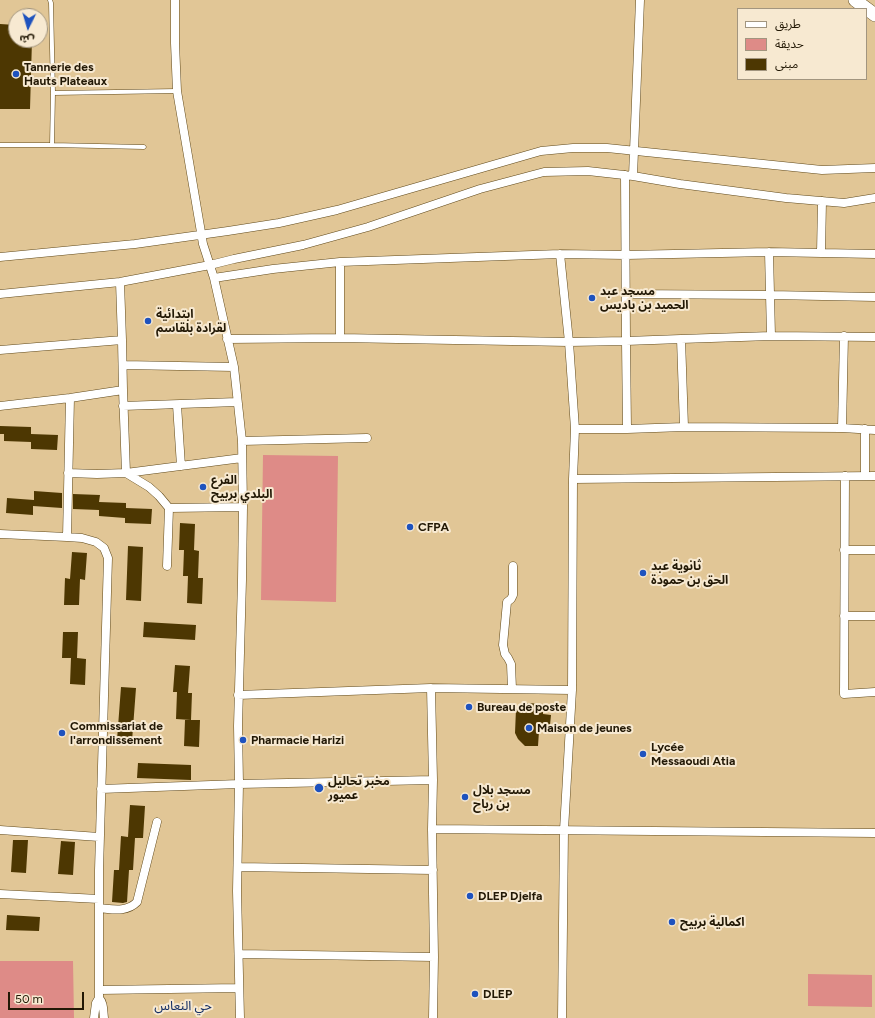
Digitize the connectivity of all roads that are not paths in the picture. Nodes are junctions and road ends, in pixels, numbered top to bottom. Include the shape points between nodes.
1 (50, 0) edge
2 (175, 0) edge
3 (640, 0) edge
4 (855, 0) edge
5 (866, 8) edge
6 (177, 91) junction
7 (53, 93) junction
8 (0, 145) edge
9 (52, 145) junction
10 (144, 147) dead end
11 (634, 151) junction
12 (875, 168) edge
13 (629, 175) junction
14 (875, 198) edge
15 (822, 201) junction
16 (202, 234) junction
17 (769, 252) junction
18 (821, 253) junction
19 (560, 254) junction
20 (875, 254) edge
21 (626, 255) junction
22 (0, 258) edge
23 (208, 261) junction
24 (340, 262) junction
25 (214, 278) junction
26 (120, 282) junction
27 (0, 294) edge
28 (626, 294) junction
29 (770, 295) junction
30 (875, 297) edge
31 (771, 336) junction
32 (844, 336) junction
33 (875, 337) edge
34 (340, 338) junction
35 (227, 339) junction
36 (681, 339) junction
37 (122, 340) junction
38 (626, 341) junction
39 (568, 342) junction
40 (0, 350) edge
41 (123, 365) junction
42 (234, 367) junction
43 (123, 390) junction
44 (70, 398) junction
45 (237, 402) junction
46 (177, 405) junction
47 (0, 406) edge
48 (123, 406) junction
49 (684, 427) junction
50 (627, 428) junction
51 (842, 428) junction
52 (575, 429) junction
53 (865, 429) junction
54 (875, 430) edge
55 (367, 438) dead end
56 (242, 441) junction
57 (242, 458) junction
58 (181, 466) junction
59 (68, 473) junction
60 (126, 473) junction
61 (845, 476) junction
62 (865, 476) junction
63 (875, 476) edge
64 (573, 479) junction
65 (243, 507) junction
66 (169, 508) junction
67 (0, 534) edge
68 (67, 537) junction
69 (844, 550) junction
70 (875, 550) edge
71 (167, 566) dead end
72 (513, 566) dead end
73 (844, 616) junction
74 (875, 616) edge
75 (432, 688) junction
76 (512, 689) junction
77 (572, 690) junction
78 (875, 692) edge
79 (238, 695) junction
80 (433, 780) junction
81 (239, 784) junction
82 (101, 789) junction
83 (157, 822) dead end
84 (432, 829) junction
85 (0, 830) edge
86 (564, 830) junction
87 (875, 833) edge
88 (100, 837) junction
89 (238, 867) junction
90 (433, 870) junction
91 (0, 894) edge
92 (99, 899) junction
93 (99, 908) junction
94 (239, 954) junction
95 (434, 957) junction
96 (239, 988) junction
97 (99, 994) junction
98 (94, 1018) edge
99 (104, 1018) edge
100 (240, 1018) edge
101 (433, 1018) edge
102 (562, 1018) edge

1 - 7 lane
2 - 6 street
3 - 11 street
4 - 5 highway
6 - 7 lane
6 - 16 street
7 - 9 lane
8 - 9 lane
9 - 10 lane
11 - 12 street via 822,170
11 - 13 street
11 - 16 street via 607,148 541,151 337,210 279,223
13 - 15 street via 680,184
13 - 21 street
13 - 23 street via 588,171 544,172 480,189 368,227 310,243
14 - 15 street via 844,203
15 - 18 street
16 - 22 street via 135,244
16 - 23 street
17 - 18 street
17 - 21 street
17 - 29 street
18 - 20 street
19 - 21 street
19 - 24 street
19 - 39 street
21 - 28 street
23 - 25 street
23 - 26 street
24 - 25 street via 273,268
24 - 34 street
25 - 35 street
26 - 27 street
26 - 37 street
28 - 29 street
28 - 38 street
29 - 30 street
29 - 31 street
31 - 32 street
31 - 36 street
32 - 33 street
32 - 51 street
34 - 35 street
34 - 39 street
35 - 42 street
36 - 38 street
36 - 49 street
37 - 40 street
37 - 41 street
38 - 39 street
38 - 50 street
39 - 52 street
41 - 42 street
41 - 43 street
42 - 45 street
43 - 44 street
43 - 48 street
44 - 47 street
44 - 59 street
45 - 46 street
45 - 56 street
46 - 48 street
46 - 58 street
48 - 60 street
49 - 50 street
49 - 51 street
50 - 52 street
51 - 53 street
52 - 64 street
53 - 54 street
53 - 62 street
55 - 56 street
56 - 57 street
57 - 58 street
57 - 65 street
58 - 60 street
59 - 60 street
59 - 68 street
60 - 66 street via 149,487
61 - 62 street
61 - 64 street
61 - 69 street
62 - 63 street
64 - 77 street
65 - 66 street
65 - 79 street
66 - 71 street
67 - 68 street
68 - 82 street via 96,542 104,548 108,558
69 - 70 street
69 - 73 street
72 - 76 street via 513,595 507,602 503,645 511,664
73 - 74 street
73 - 78 street via 844,694
75 - 76 street
75 - 79 street
75 - 80 street
76 - 77 street
77 - 86 street
79 - 81 street
80 - 81 street
80 - 84 street
81 - 82 street
81 - 89 street
82 - 88 street
83 - 93 street via 137,902 126,910
84 - 86 street
84 - 90 street
85 - 88 street
86 - 87 street
86 - 102 street
88 - 92 street
89 - 90 street
89 - 94 street
90 - 95 street
91 - 92 street
92 - 93 street
93 - 97 street
94 - 95 street
94 - 96 street
95 - 101 street
96 - 97 street
96 - 100 street
97 - 98 street
97 - 99 street

